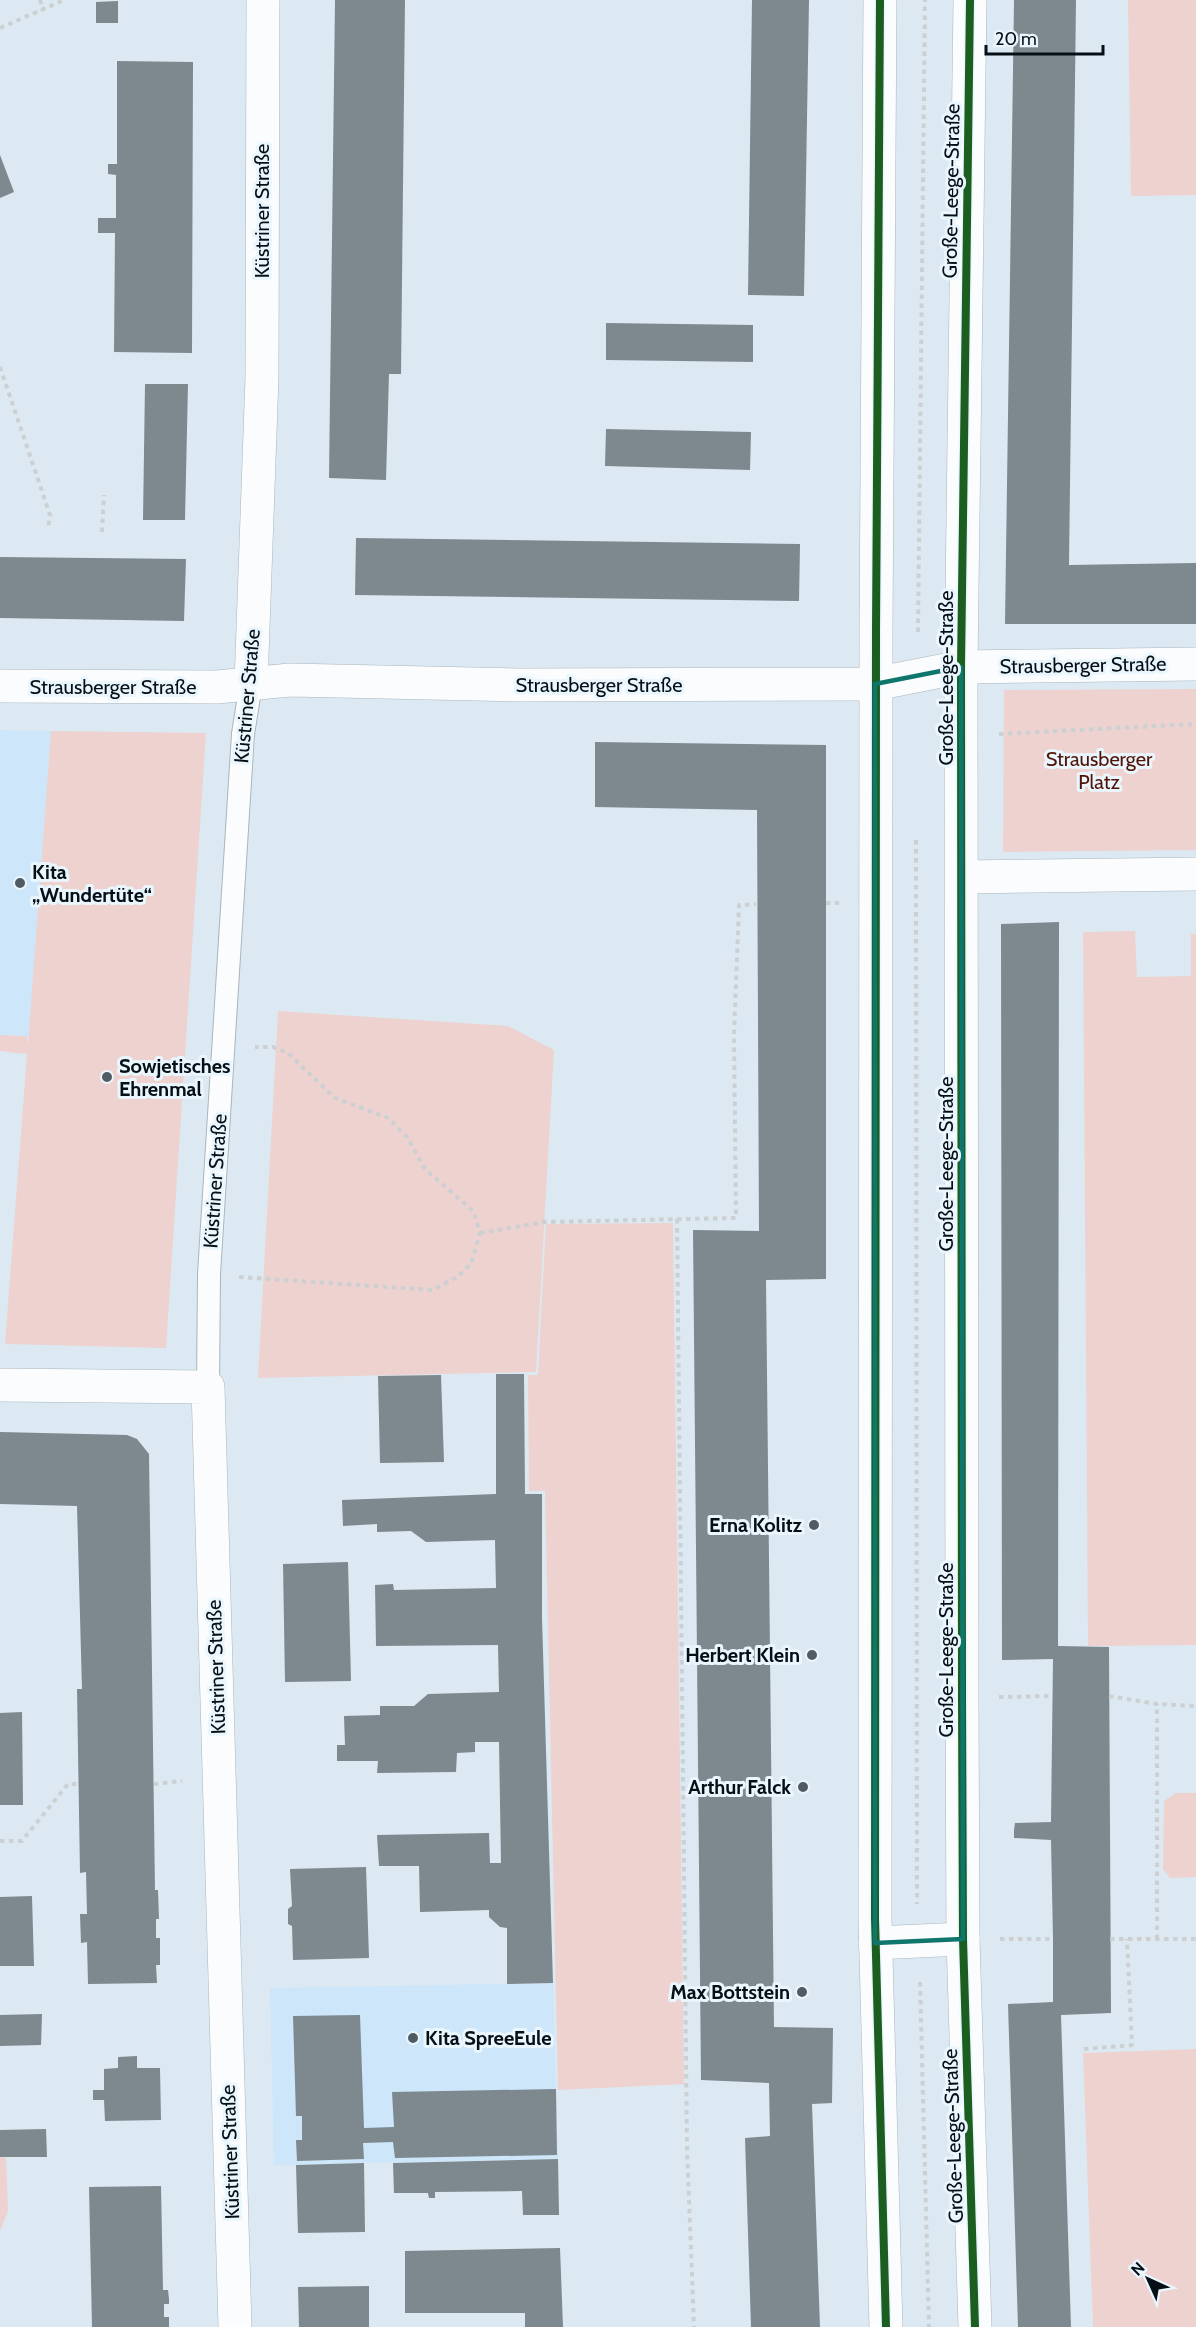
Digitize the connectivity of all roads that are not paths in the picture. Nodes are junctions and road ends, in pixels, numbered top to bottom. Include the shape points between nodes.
1 (262, 0) edge
2 (880, 0) edge
3 (970, 0) edge
4 (1196, 663) edge
5 (961, 667) junction
6 (251, 684) junction
7 (875, 684) junction
8 (0, 686) edge
9 (1196, 874) edge
10 (963, 877) junction
11 (0, 1385) edge
12 (208, 1387) junction
13 (963, 1939) junction
14 (875, 1943) junction
15 (235, 2327) edge
16 (886, 2327) edge
17 (975, 2327) edge

1 - 6 street, Küstriner Straße via 262,377
2 - 7 street
3 - 5 street, Große-Leege-Straße
4 - 5 street, Strausberger Straße
5 - 7 street, Strausberger Straße
5 - 10 street, Große-Leege-Straße
6 - 7 street, Strausberger Straße via 290,680 519,685
6 - 8 street, Strausberger Straße
6 - 12 lane, Küstriner Straße via 243,734 209,1275
7 - 14 street
9 - 10 street
10 - 13 street, Große-Leege-Straße
11 - 12 street
12 - 15 street, Küstriner Straße
13 - 14 street
13 - 17 street, Große-Leege-Straße
14 - 16 street

